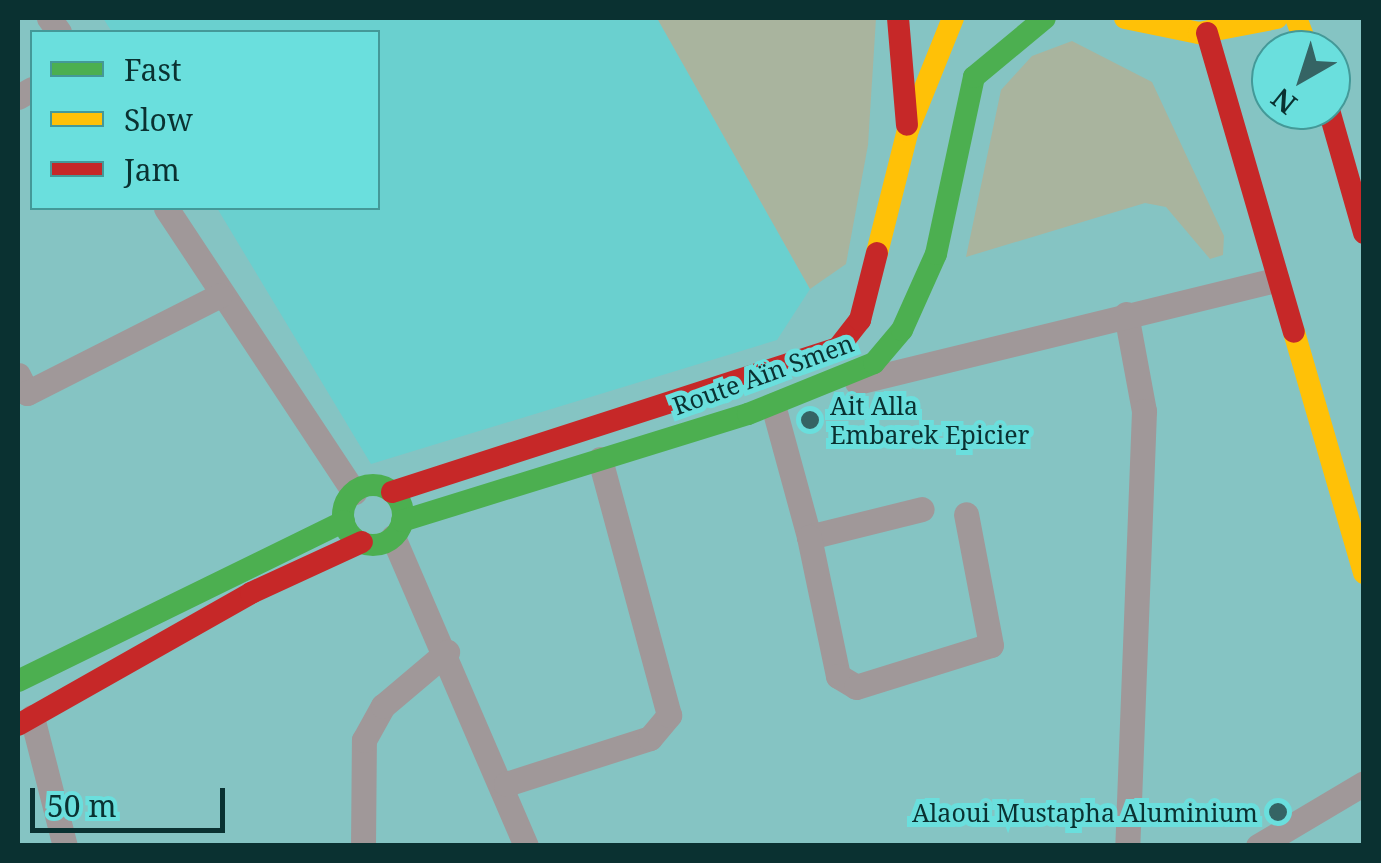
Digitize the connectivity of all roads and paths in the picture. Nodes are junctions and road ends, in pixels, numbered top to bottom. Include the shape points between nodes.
1 (898, 18) edge
2 (953, 18) edge
3 (1044, 18) edge
4 (1112, 18) edge
5 (1276, 18) edge
6 (1131, 20) edge
7 (1208, 33) junction
8 (908, 130) junction
9 (1337, 130) edge
10 (1358, 196) edge
11 (167, 210) edge
12 (1364, 233) edge
13 (1277, 280) junction
14 (220, 295) junction
15 (1126, 314) junction
16 (21, 389) edge
17 (803, 394) junction
18 (773, 405) junction
19 (600, 460) junction
20 (354, 492) junction
21 (392, 492) junction
22 (922, 509) dead end
23 (966, 514) dead end
24 (344, 521) junction
25 (398, 529) junction
26 (809, 536) junction
27 (362, 542) junction
28 (1364, 573) edge
29 (448, 652) junction
30 (18, 681) edge
31 (25, 721) edge
32 (1364, 783) edge
33 (506, 784) junction
34 (65, 846) edge
35 (362, 846) edge
36 (526, 846) edge
37 (1128, 846) edge
38 (1258, 846) edge

1 - 8 main road
2 - 8 main road, Route Aïn Smen
3 - 17 main road, Route Aïn Smen via 974,77 936,254 902,330 874,363
4 - 6 main road
5 - 7 main road
6 - 7 main road
7 - 13 main road
8 - 21 main road, Route Aïn Smen via 868,297 838,348
9 - 10 main road
10 - 12 main road
11 - 14 street
13 - 15 street
13 - 28 main road
14 - 16 street
14 - 20 street
15 - 17 street
15 - 37 street via 1144,412
17 - 18 main road, Route Aïn Smen
18 - 19 main road, Route Aïn Smen
18 - 26 street
19 - 25 main road, Route Aïn Smen
19 - 33 street via 669,715 650,738
20 - 21 main road via 377,485
20 - 24 main road
21 - 25 main road
22 - 26 street
23 - 26 street via 991,644 856,687 838,676
24 - 27 main road
24 - 30 main road
25 - 27 main road
25 - 29 street
27 - 31 main road via 251,592
29 - 33 street
29 - 35 street via 383,706 364,740
31 - 34 street
32 - 38 street
33 - 36 street

